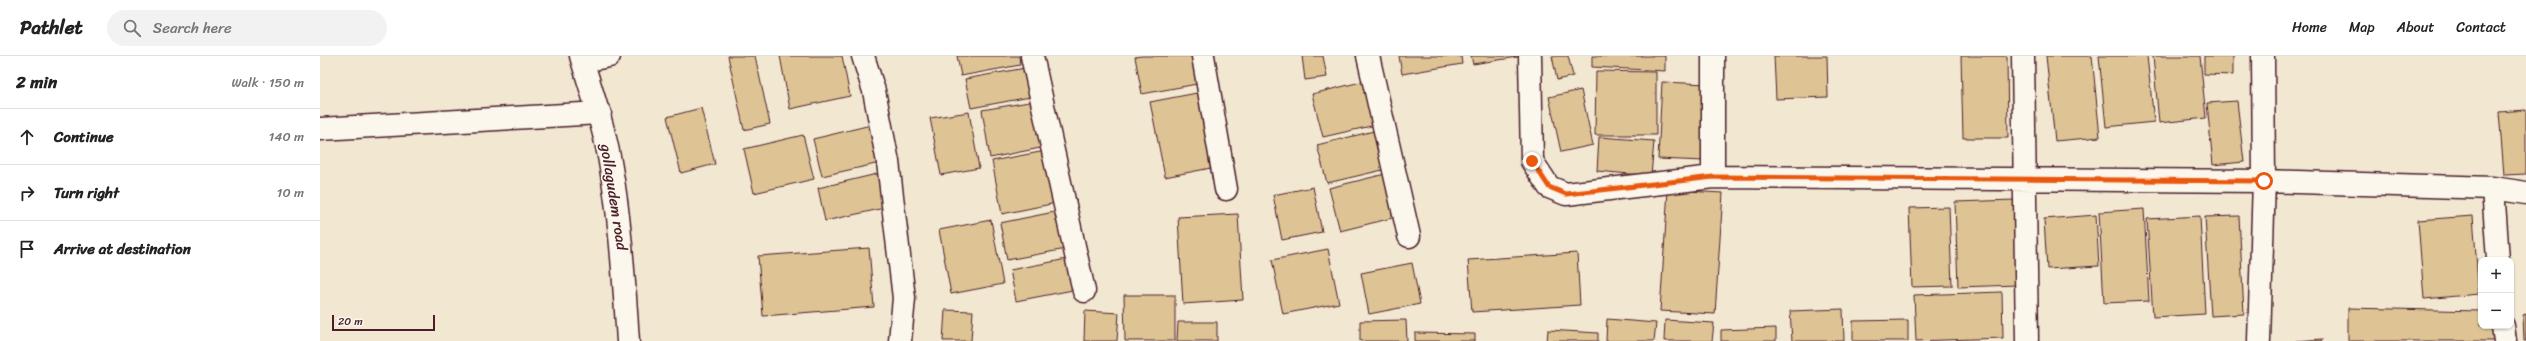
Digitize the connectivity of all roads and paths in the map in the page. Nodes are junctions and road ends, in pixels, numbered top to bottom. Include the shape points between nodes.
1 (609, 56) edge
2 (863, 56) edge
3 (1032, 56) edge
4 (1203, 56) edge
5 (1368, 56) edge
6 (1530, 56) edge
7 (1713, 56) edge
8 (2023, 56) edge
9 (2263, 56) edge
10 (582, 58) edge
11 (600, 112) junction
12 (320, 129) edge
13 (1713, 177) junction
14 (2025, 178) junction
15 (2264, 181) junction
16 (2493, 188) junction
17 (1226, 189) dead end
18 (2526, 193) edge
19 (1409, 236) dead end
20 (2498, 257) edge
21 (1084, 291) dead end
22 (2504, 329) edge
23 (628, 341) edge
24 (900, 341) edge
25 (2027, 341) edge
26 (2259, 341) edge
27 (2505, 341) edge

1 - 10 street
2 - 24 street via 874,91 888,162 904,298
3 - 21 street
4 - 17 street
5 - 19 street
6 - 13 street via 1532,161 1549,187 1566,194
7 - 13 street
8 - 14 street
9 - 15 street
10 - 11 street, gollagudem road
11 - 12 street
11 - 23 street, gollagudem road via 622,245
13 - 14 street
14 - 15 street
14 - 25 street
15 - 16 street
15 - 26 street
16 - 18 street
16 - 20 street
22 - 27 street

